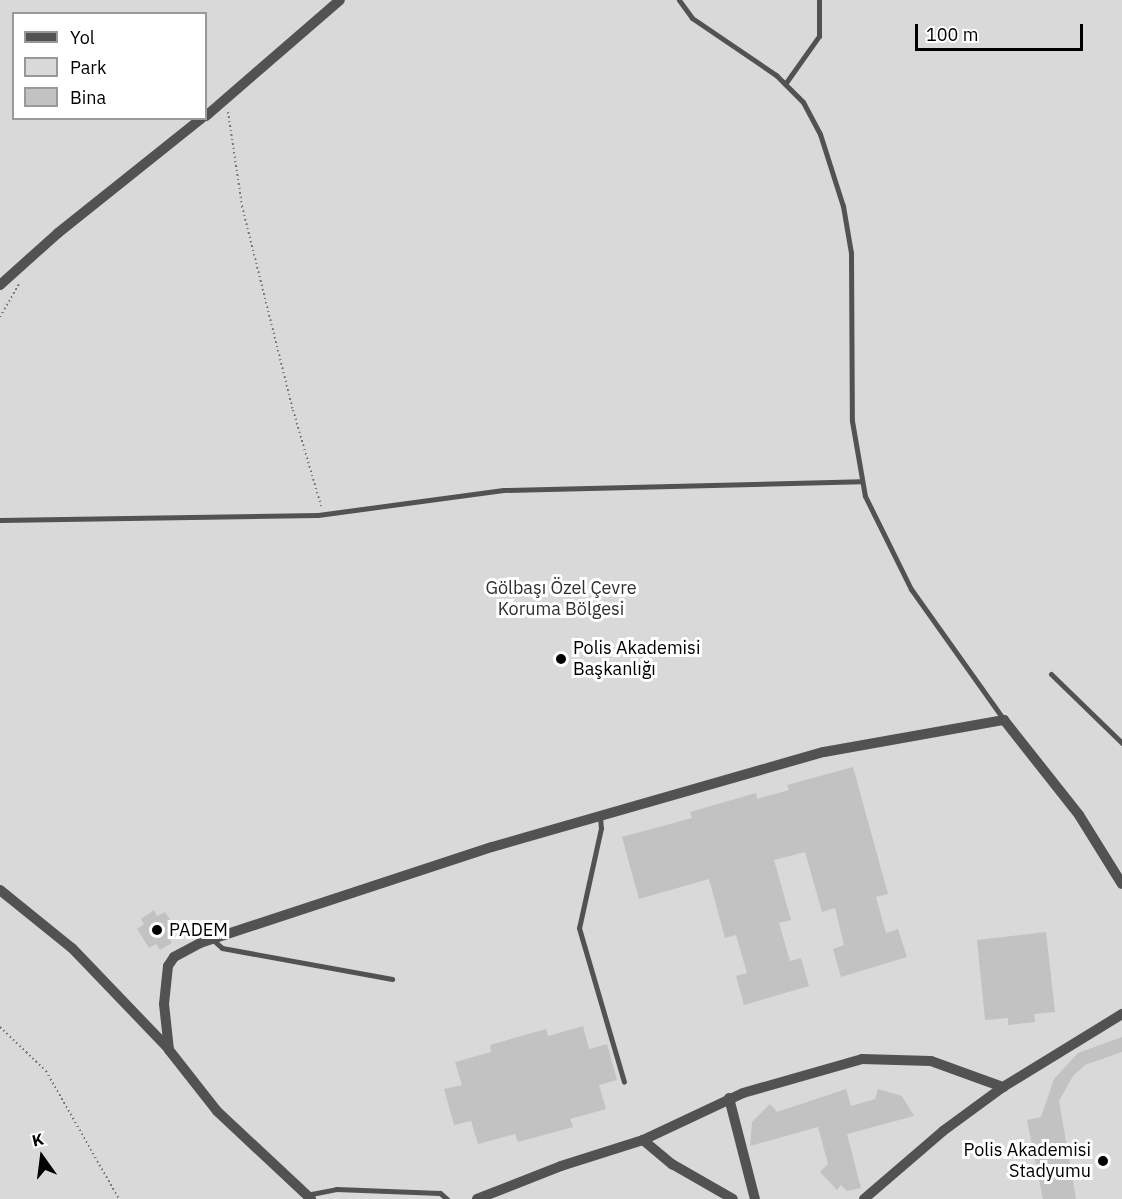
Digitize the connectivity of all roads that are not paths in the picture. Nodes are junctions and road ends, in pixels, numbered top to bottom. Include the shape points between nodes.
1 (340, 0) edge
2 (679, 0) edge
3 (819, 0) edge
4 (785, 84) junction
5 (207, 115) edge
6 (199, 120) edge
7 (0, 285) edge
8 (861, 481) junction
9 (0, 520) edge
10 (1051, 675) dead end
11 (1004, 720) junction
12 (1122, 743) edge
13 (600, 817) junction
14 (1122, 884) edge
15 (0, 890) edge
16 (212, 939) junction
17 (392, 979) dead end
18 (1122, 1014) edge
19 (169, 1050) junction
20 (624, 1083) dead end
21 (1003, 1087) junction
22 (729, 1098) junction
23 (643, 1140) junction
24 (309, 1197) edge
25 (447, 1199) edge
26 (477, 1199) edge
27 (733, 1199) edge
28 (755, 1199) edge
29 (864, 1199) edge

1 - 5 street
2 - 4 lane via 692,18 756,59
3 - 4 lane via 819,36
4 - 8 lane via 803,102 820,134 849,236 850,400
6 - 7 street via 58,233
8 - 9 lane via 503,490 324,514
8 - 11 lane via 882,537 911,589
10 - 12 lane
11 - 13 street via 824,752
11 - 14 street via 1079,815
13 - 16 street via 492,847
13 - 20 lane via 579,928
15 - 19 street via 72,948
16 - 17 lane via 222,948
16 - 19 street via 174,957 168,966 164,1004
18 - 21 street
19 - 24 street via 218,1111
21 - 22 street via 931,1061 883,1057 862,1059
21 - 29 street
22 - 23 street
22 - 28 street
23 - 26 street
23 - 27 street via 672,1164
24 - 25 lane via 336,1189 440,1193

